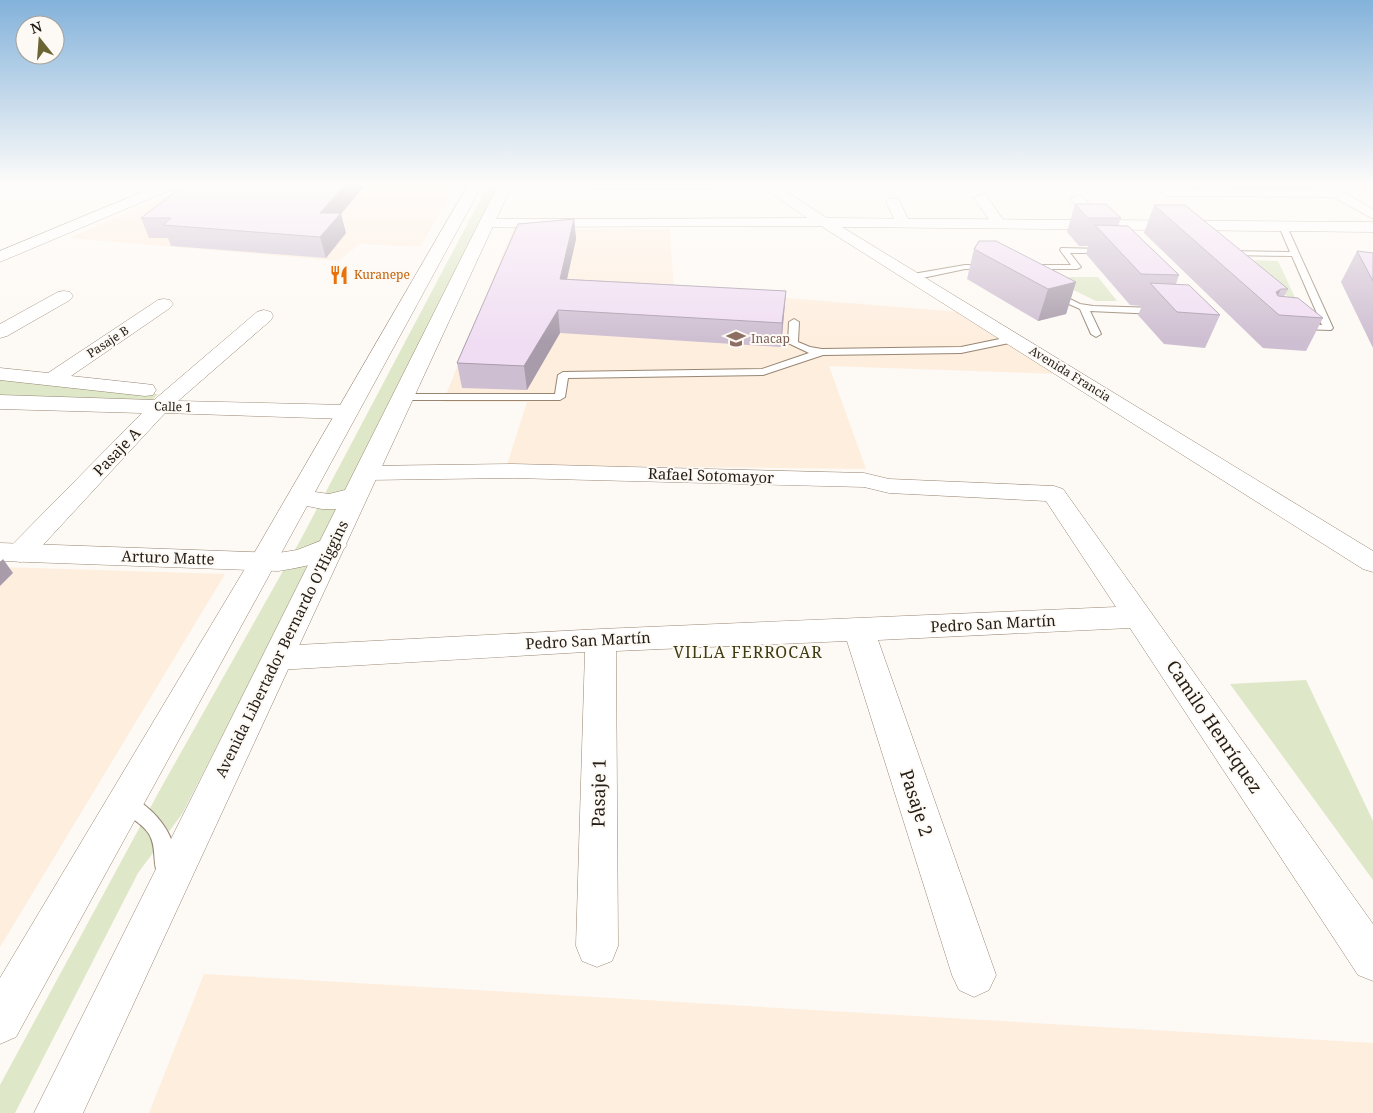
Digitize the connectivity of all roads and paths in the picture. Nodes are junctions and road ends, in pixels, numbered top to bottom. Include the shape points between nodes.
1 (46, 237) edge
2 (445, 237) edge
3 (480, 237) edge
4 (848, 237) edge
5 (1288, 237) edge
6 (1112, 251) edge
7 (1295, 254) junction
8 (0, 256) edge
9 (1230, 265) edge
10 (995, 267) edge
11 (1023, 267) edge
12 (913, 277) junction
13 (1045, 289) edge
14 (64, 296) dead end
15 (164, 304) dead end
16 (1083, 307) junction
17 (1170, 312) edge
18 (264, 316) dead end
19 (794, 322) dead end
20 (1298, 324) edge
21 (0, 332) edge
22 (1096, 334) dead end
23 (1014, 339) junction
24 (822, 352) junction
25 (0, 374) edge
26 (51, 380) junction
27 (404, 397) junction
28 (167, 400) junction
29 (1, 403) edge
30 (346, 412) junction
31 (362, 483) junction
32 (1054, 494) joint
33 (300, 495) junction
34 (333, 545) junction
35 (10, 553) edge
36 (263, 562) junction
37 (1373, 563) edge
38 (1138, 617) junction
39 (859, 630) junction
40 (601, 640) junction
41 (278, 658) junction
42 (125, 802) junction
43 (161, 900) junction
44 (597, 946) dead end
45 (1373, 960) edge
46 (974, 975) dead end
47 (0, 1021) edge
48 (58, 1113) edge

1 - 8 street
2 - 30 street
3 - 27 street, Avenida Libertador Bernardo O'Higgins
4 - 12 street, Avenida Francia
5 - 7 lane
6 - 11 lane via 1064,250 1077,267
7 - 9 lane via 1216,253
7 - 20 lane via 1328,328
10 - 12 lane via 965,267
12 - 23 street, Avenida Francia
13 - 16 lane
14 - 21 street
15 - 26 street, Pasaje B
16 - 17 lane
16 - 22 lane
18 - 28 street, Pasaje A
19 - 24 lane via 793,343
23 - 24 lane via 961,350
23 - 37 street, Avenida Francia
24 - 27 lane via 763,372 563,374 560,398
25 - 26 street, Calle 1
26 - 28 street, Calle 1
27 - 31 street, Avenida Libertador Bernardo O'Higgins
28 - 29 street, Calle 1
28 - 30 street, Calle 1
28 - 35 street, Pasaje A
30 - 33 street
31 - 32 street, Rafael Sotomayor via 513,471 864,480 889,486
31 - 33 street, Rafael Sotomayor via 338,501 318,502
31 - 34 street, Avenida Libertador Bernardo O'Higgins
32 - 38 street, Camilo Henríquez
33 - 36 street
34 - 36 street, Arturo Matte via 302,558
34 - 41 street, Avenida Libertador Bernardo O'Higgins
35 - 36 street, Arturo Matte
36 - 42 street
38 - 39 street, Pedro San Martín
38 - 45 street, Camilo Henríquez
39 - 40 street, Pedro San Martín
39 - 46 street, Pasaje 2
40 - 41 street, Pedro San Martín
40 - 44 street, Pasaje 1
41 - 43 street, Avenida Libertador Bernardo O'Higgins
42 - 43 lane via 144,813 162,838 165,857
42 - 47 street
43 - 48 street, Avenida Libertador Bernardo O'Higgins

